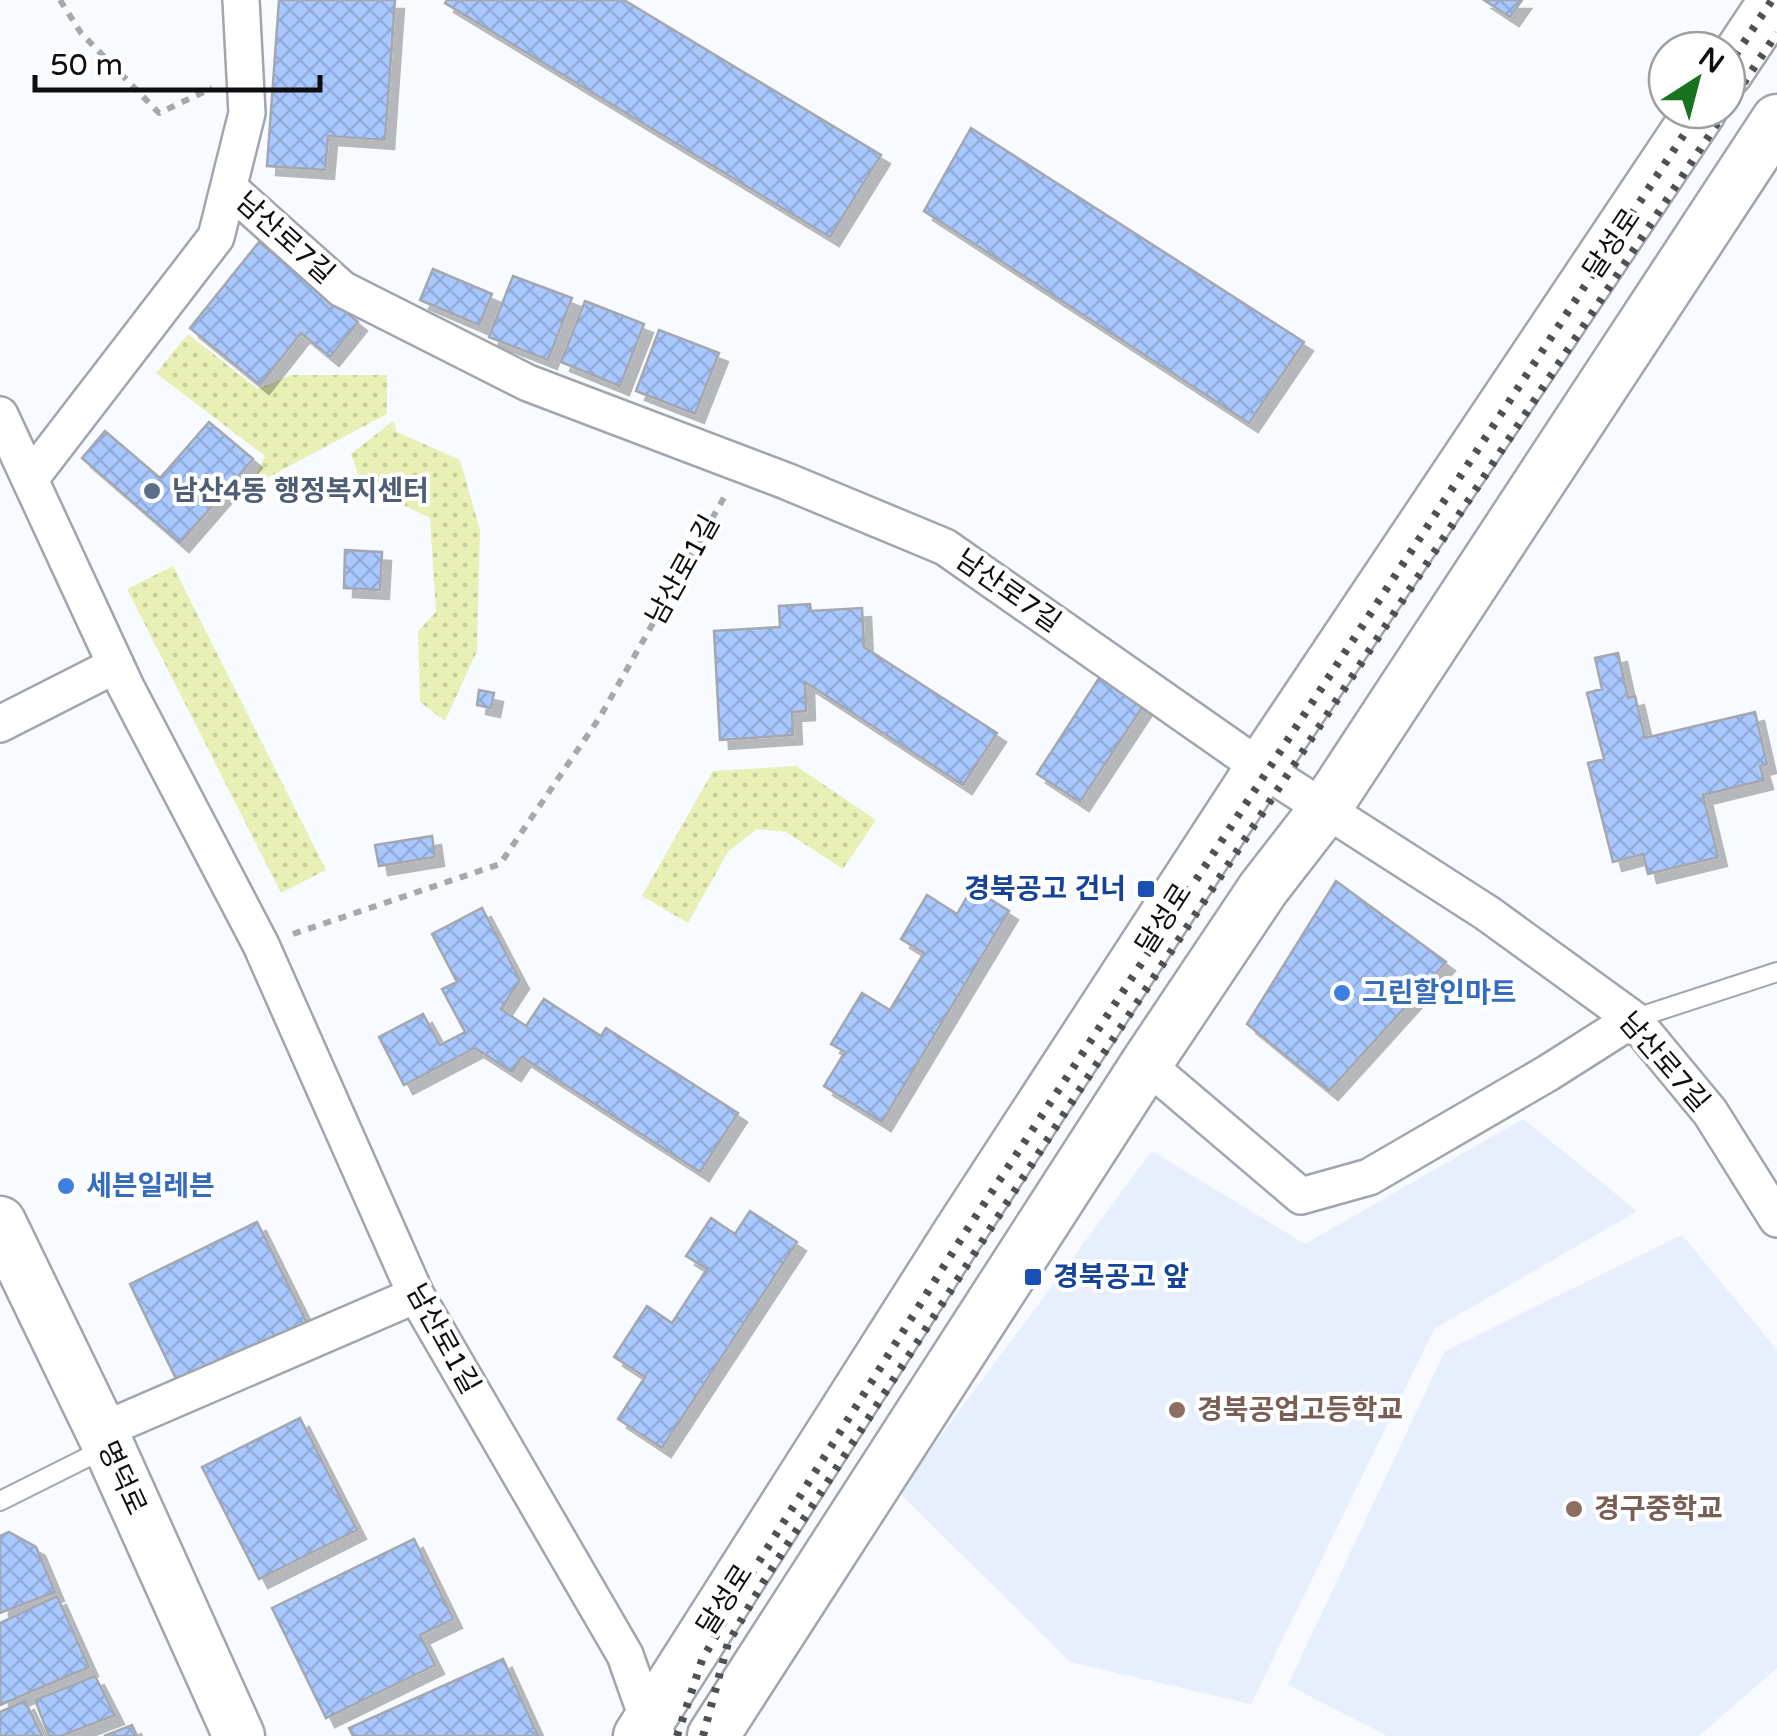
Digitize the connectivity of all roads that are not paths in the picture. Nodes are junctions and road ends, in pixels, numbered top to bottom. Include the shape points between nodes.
1 (241, 0) edge
2 (1775, 0) edge
3 (1747, 42) edge
4 (1777, 120) edge
5 (1689, 130) edge
6 (229, 188) junction
7 (0, 415) edge
8 (30, 479) junction
9 (116, 665) junction
10 (0, 724) edge
11 (1262, 768) junction
12 (1325, 809) junction
13 (1777, 972) edge
14 (1633, 1019) junction
15 (1146, 1064) junction
16 (1777, 1219) edge
17 (0, 1222) edge
18 (416, 1295) junction
19 (105, 1439) junction
20 (0, 1500) edge
21 (648, 1731) edge
22 (240, 1736) edge
23 (713, 1736) edge

1 - 6 street, 남산로7길 via 247,113
2 - 3 main road
4 - 12 main road
5 - 11 main road, 달성로
6 - 8 street via 216,237
6 - 11 street, 남산로7길 via 342,290 528,383 945,547
7 - 8 street, 남산로1길
8 - 9 street, 남산로1길
9 - 10 street
9 - 18 street, 남산로1길 via 261,945
11 - 12 street, 남산로7길
11 - 21 main road, 달성로 via 958,1234
12 - 14 street, 남산로7길 via 1487,913
12 - 15 main road
13 - 14 lane
14 - 15 street via 1369,1177 1300,1196
14 - 16 street, 남산로7길 via 1710,1112
15 - 23 main road
17 - 19 main road, 명덕로
18 - 19 street
18 - 21 street, 남산로1길 via 625,1654
19 - 20 lane
19 - 22 main road, 명덕로

